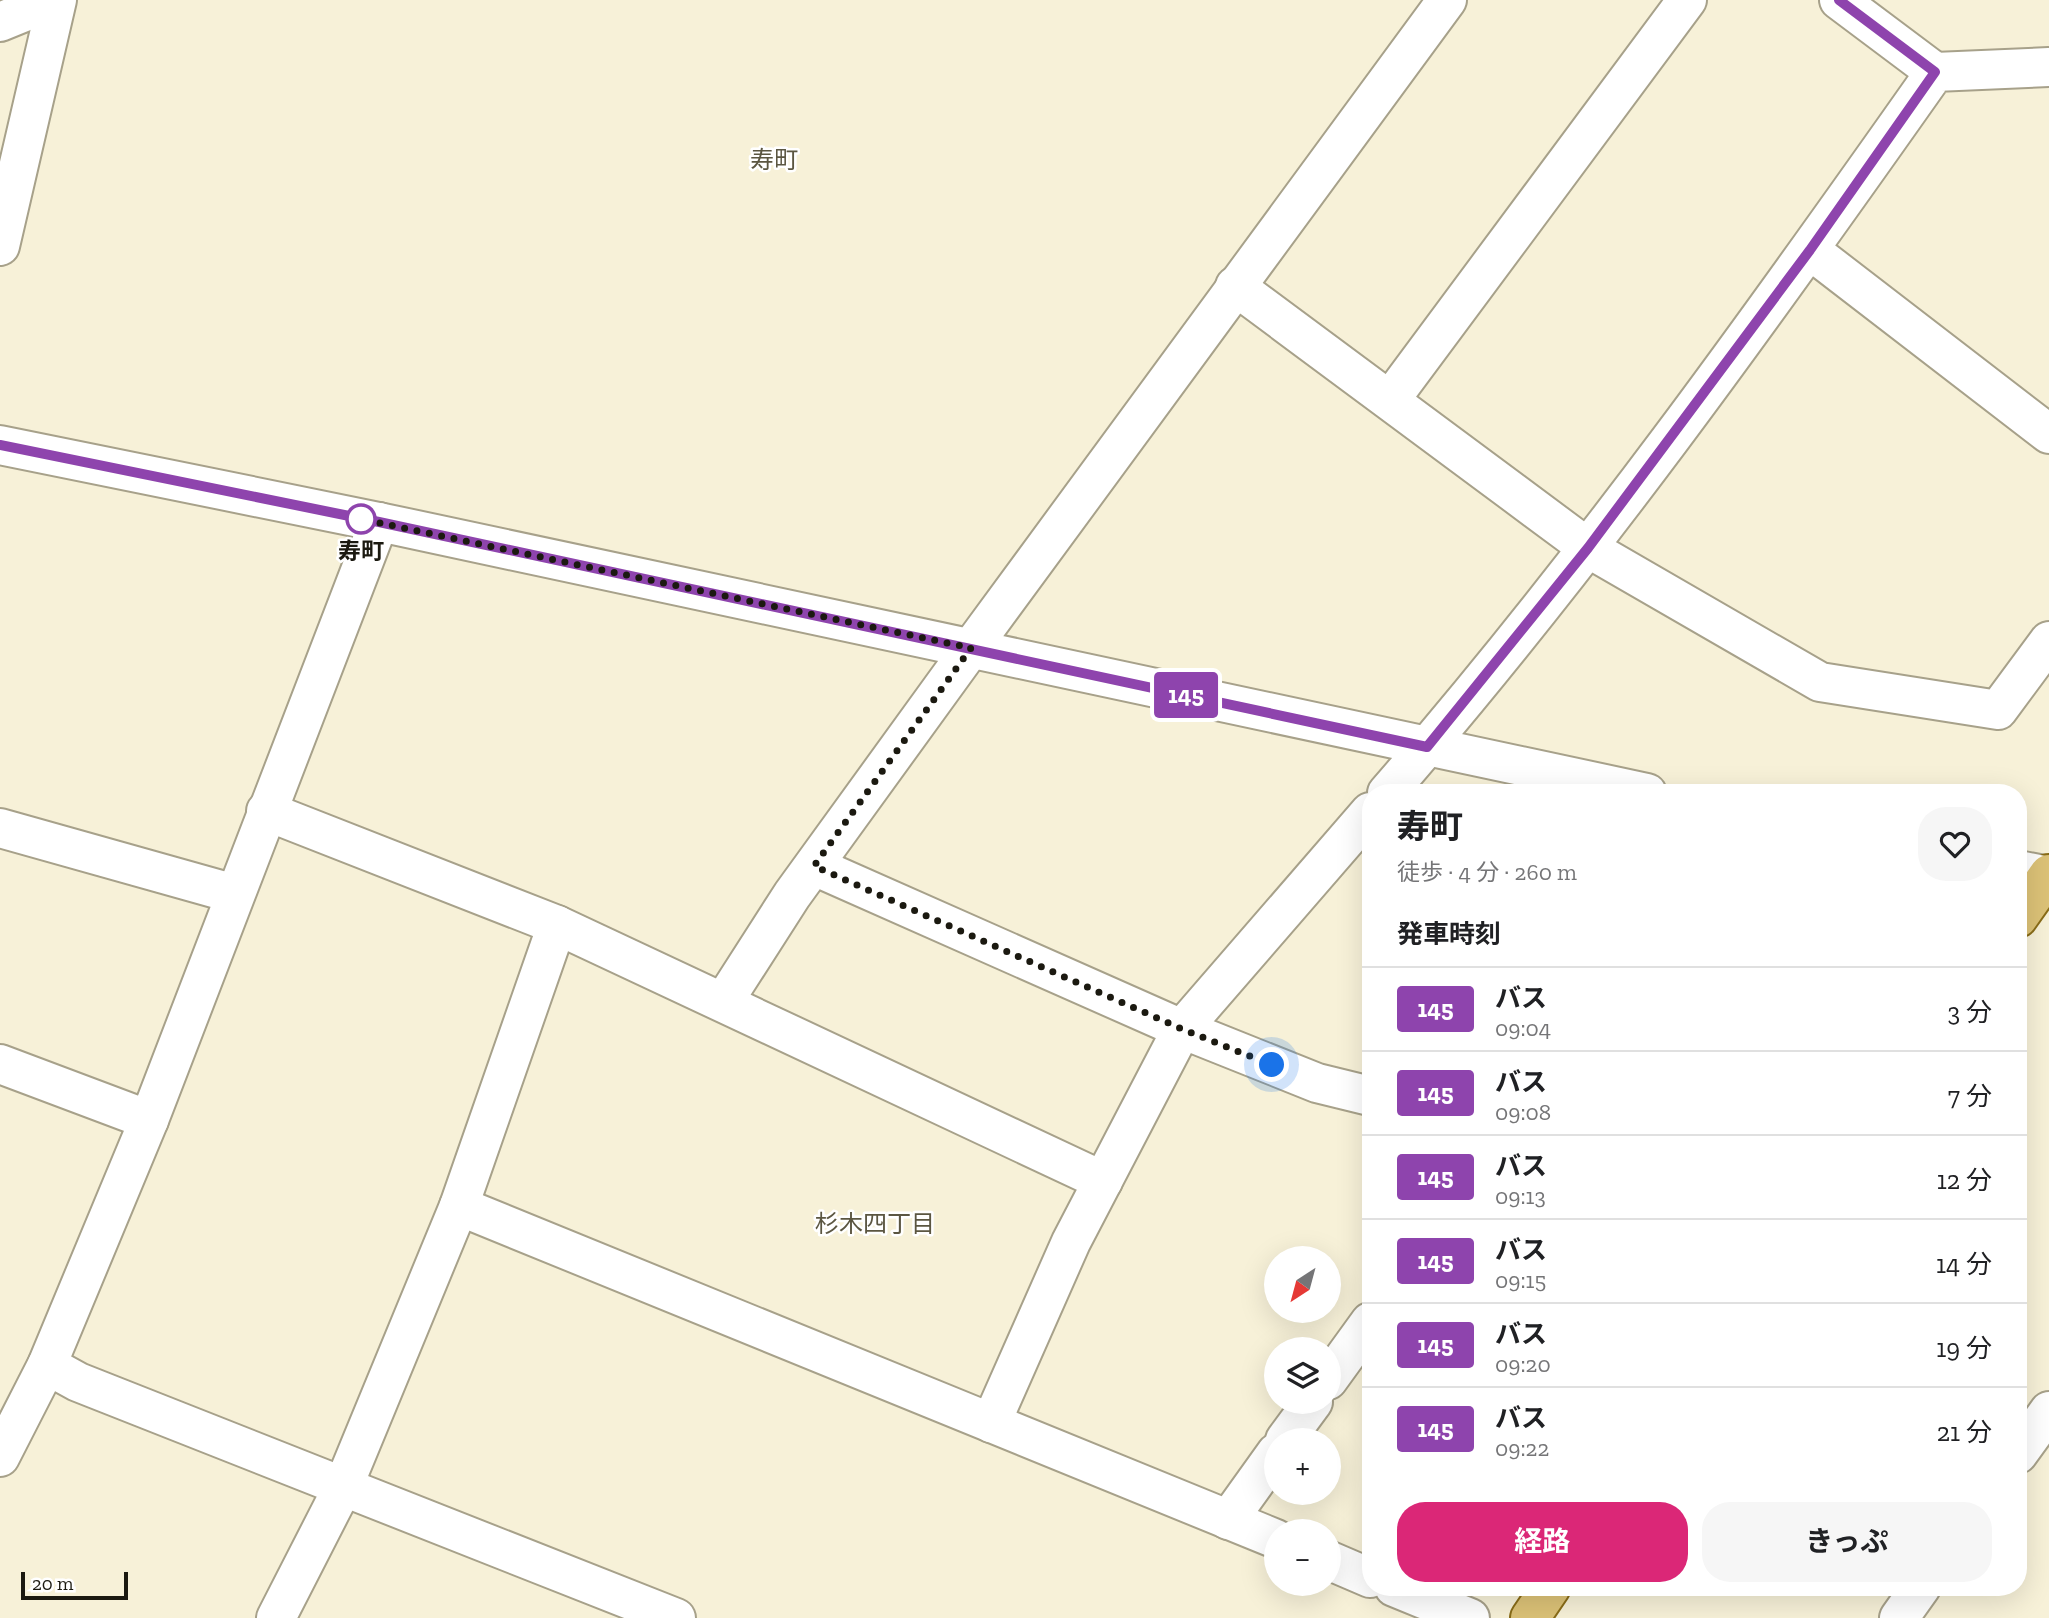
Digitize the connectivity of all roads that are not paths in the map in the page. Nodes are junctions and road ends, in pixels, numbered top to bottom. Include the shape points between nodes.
1 (55, 0) edge
2 (1447, 0) edge
3 (1688, 0) edge
4 (1839, 0) edge
5 (0, 22) edge
6 (2049, 67) edge
7 (1935, 72) junction
8 (0, 246) edge
9 (1810, 250) junction
10 (1236, 286) junction
11 (1391, 400) junction
12 (2043, 416) edge
13 (0, 445) edge
14 (379, 522) junction
15 (1588, 548) junction
16 (2049, 640) edge
17 (971, 648) junction
18 (1427, 747) junction
19 (1395, 784) edge
20 (1604, 784) edge
21 (266, 811) junction
22 (1362, 821) edge
23 (0, 828) edge
24 (814, 866) junction
25 (2041, 874) edge
26 (235, 894) junction
27 (2027, 901) edge
28 (557, 925) junction
29 (724, 1002) junction
30 (1182, 1029) junction
31 (0, 1064) edge
32 (1362, 1094) edge
33 (149, 1120) junction
34 (1103, 1181) junction
35 (459, 1206) junction
36 (1362, 1333) edge
37 (1341, 1362) edge
38 (47, 1365) junction
39 (2049, 1411) edge
40 (991, 1423) junction
41 (2027, 1442) edge
42 (0, 1457) edge
43 (1264, 1470) edge
44 (343, 1487) junction
45 (1228, 1520) junction
46 (1264, 1534) edge
47 (1341, 1565) edge
48 (1362, 1574) edge
49 (1416, 1596) edge
50 (1546, 1596) edge
51 (1915, 1596) edge
52 (276, 1618) edge
53 (676, 1618) edge
54 (1470, 1618) edge
55 (1530, 1618) edge
56 (1899, 1618) edge

1 - 5 street
1 - 8 street
2 - 10 street
3 - 11 street
4 - 7 street
6 - 7 street
7 - 9 street
9 - 12 street
9 - 15 street
10 - 11 street
10 - 17 street
11 - 15 street
13 - 14 street
14 - 17 street
14 - 21 street
15 - 16 street via 1819,682 1998,710
15 - 18 street
17 - 18 street
17 - 24 street
18 - 19 street
18 - 20 street
21 - 26 street
21 - 28 street
22 - 30 street
23 - 26 street
24 - 29 street
24 - 30 street
25 - 27 main road
26 - 33 street
28 - 29 street
28 - 35 street
29 - 34 street
30 - 32 street via 1317,1083
30 - 34 street
31 - 33 street
33 - 38 street
34 - 40 street
35 - 40 street
35 - 44 street
36 - 37 street
38 - 42 street
38 - 44 street via 78,1382
39 - 41 street
40 - 45 street
43 - 45 street
44 - 52 street
44 - 53 street
45 - 46 street
47 - 48 street
49 - 54 street
50 - 55 main road
51 - 56 street

